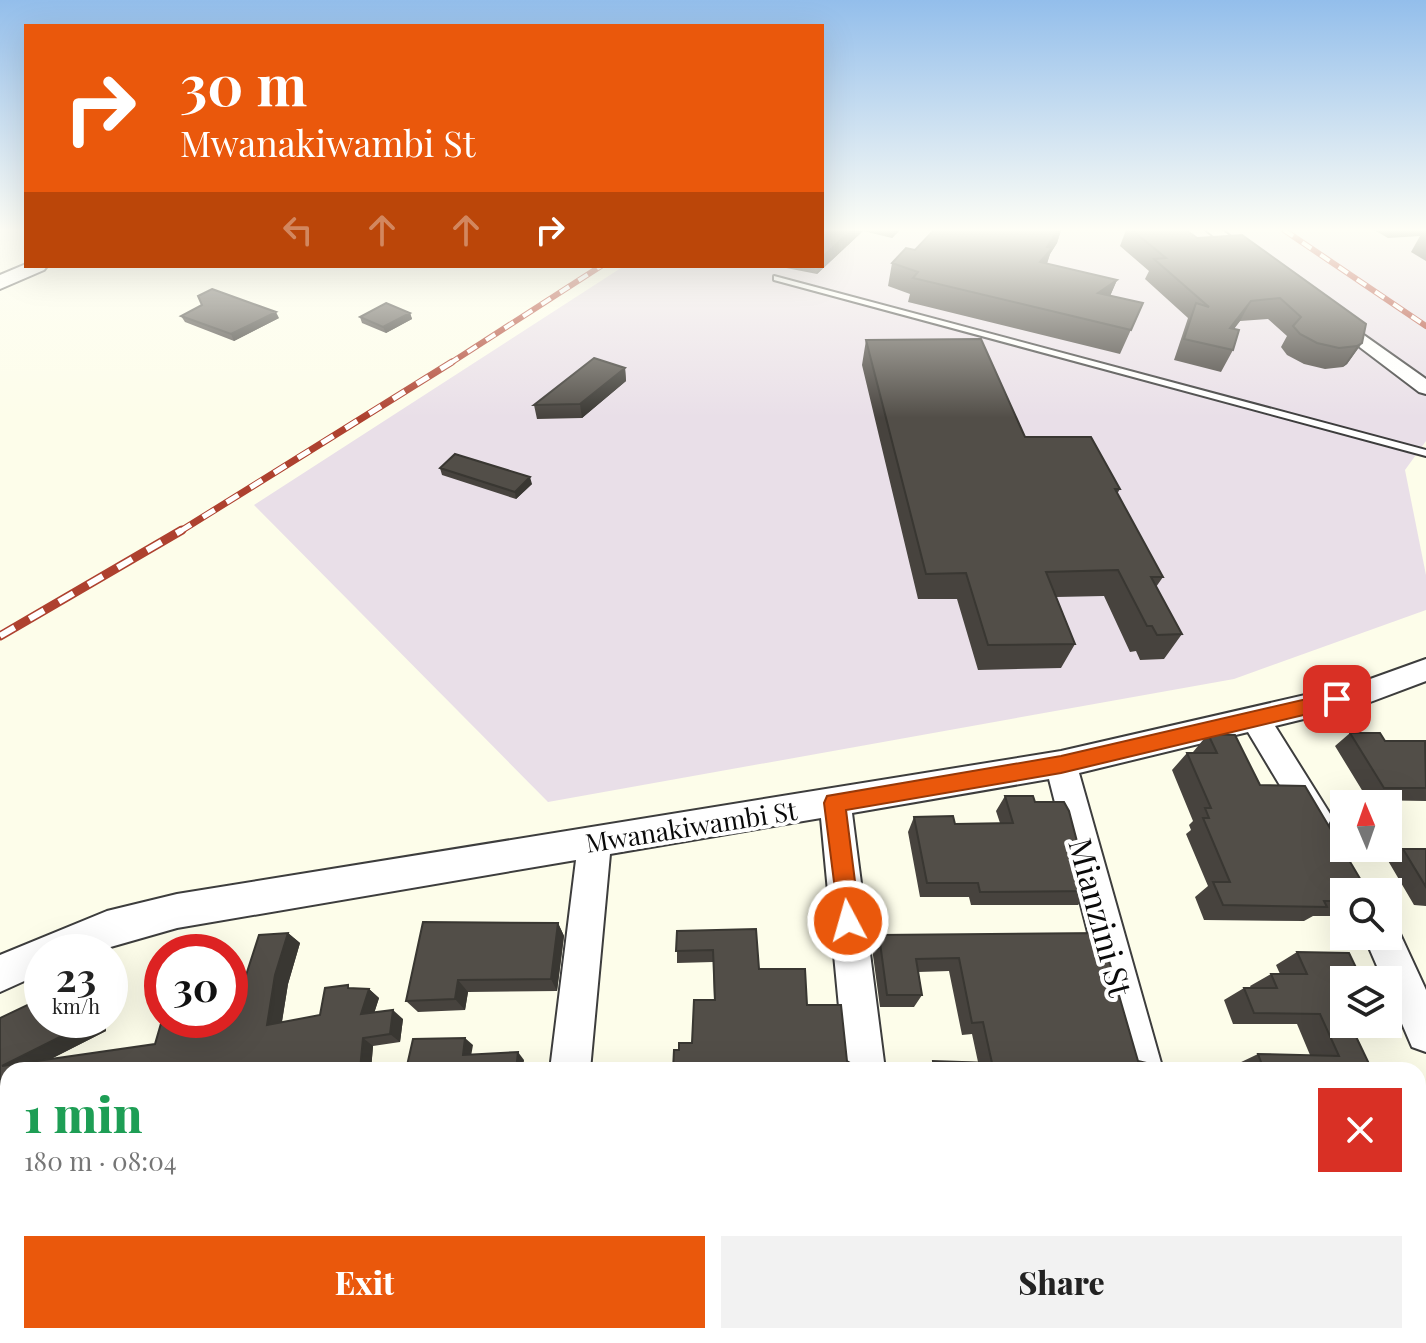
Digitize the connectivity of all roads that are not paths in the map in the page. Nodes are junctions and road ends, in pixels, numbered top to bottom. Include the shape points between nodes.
1 (831, 293) edge
2 (1313, 304) edge
3 (1426, 388) edge
4 (1426, 453) edge
5 (1426, 670) edge
6 (1255, 719) junction
7 (1061, 764) junction
8 (835, 803) junction
9 (1330, 841) edge
10 (595, 842) junction
11 (94, 934) edge
12 (1388, 950) edge
13 (24, 963) edge
14 (0, 974) edge
15 (1426, 1033) edge
16 (571, 1062) edge
17 (864, 1062) edge
18 (1141, 1062) edge

1 - 4 lane
2 - 3 street
5 - 6 street, Mwanakiwambi St via 1365,693
6 - 7 street, Mwanakiwambi St
6 - 9 street
7 - 8 street, Mwanakiwambi St
7 - 18 street, Mianzini St
8 - 10 street, Mwanakiwambi St
8 - 17 street
10 - 11 street, Mwanakiwambi St via 177,911
10 - 16 street
12 - 15 street
13 - 14 street

